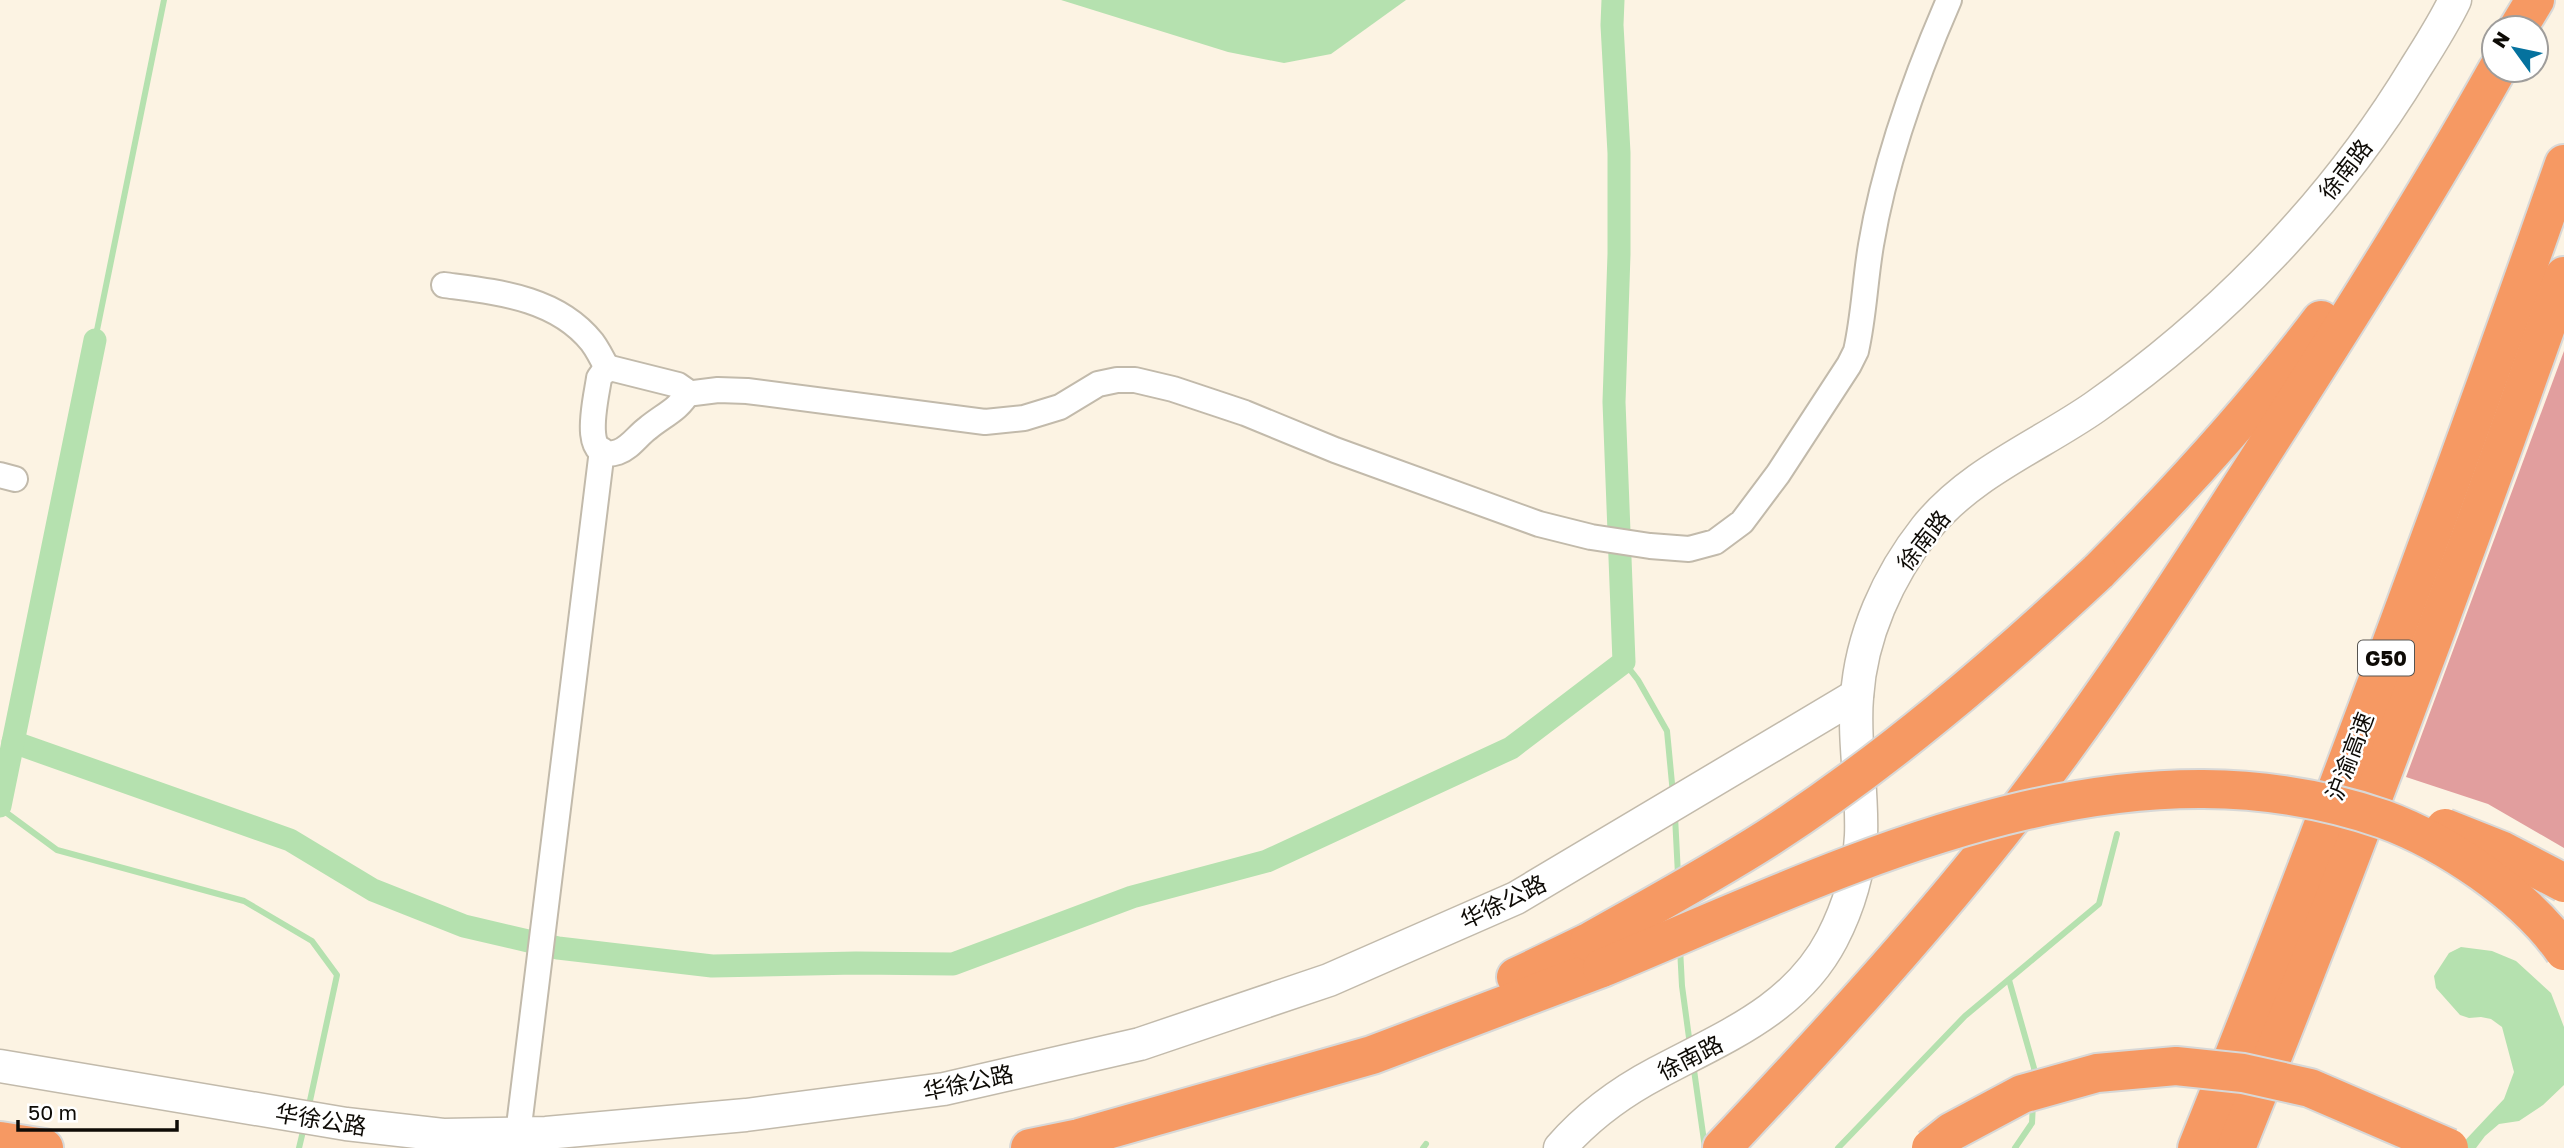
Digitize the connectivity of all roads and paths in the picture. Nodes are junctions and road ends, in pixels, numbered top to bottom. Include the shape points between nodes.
1 (1949, 0) edge
2 (2455, 0) edge
3 (2485, 84) edge
4 (2487, 84) edge
5 (2564, 164) edge
6 (2564, 276) edge
7 (444, 285) dead end
8 (608, 370) junction
9 (686, 394) junction
10 (602, 450) junction
11 (1857, 695) junction
12 (2276, 793) junction
13 (2564, 883) edge
14 (2564, 951) edge
15 (1595, 955) junction
16 (0, 1066) edge
17 (518, 1134) junction
18 (0, 1141) edge
19 (1726, 1143) edge
20 (44, 1148) edge
21 (1030, 1148) edge
22 (1560, 1148) edge
23 (1931, 1148) edge
24 (2197, 1148) edge
25 (2236, 1148) edge
26 (2449, 1148) edge

1 - 9 street via 1919,71 1889,167 1871,244 1859,336 1849,365 1742,522 1702,547 1650,546 1539,524 1202,398 1135,380 1098,384 1060,407 1024,418 985,422 747,391
2 - 11 street, 徐南路 via 2393,106 2330,190 2258,271 2178,344 2093,408 2006,461 1928,525 1899,566 1877,612 1861,660
3 - 15 highway, bridge via 2396,219 2291,360 2162,508 2098,572 1937,715 1854,778
4 - 19 highway via 2413,215 2123,666 2001,832 1869,989
5 - 24 highway, 沪渝高速 / G50 via 2448,493
6 - 25 highway, 沪渝高速 / G50 via 2483,505
7 - 8 street via 509,294 541,305 585,334
8 - 9 street via 678,385
8 - 10 street via 599,378 591,432
9 - 10 street via 678,406 625,448
10 - 17 street
11 - 17 street, 华徐公路 via 1516,898 1329,980 1140,1044 944,1089 746,1115
11 - 22 street, 徐南路 via 1861,835 1846,908 1831,942 1783,1001 1753,1023 1655,1074 1598,1111
12 - 13 highway, bridge via 2356,803 2415,817 2503,851
12 - 14 highway, bridge via 2354,809 2410,829 2450,850 2550,931
12 - 15 highway, bridge via 2163,789 2046,806 1968,825
15 - 21 highway via 1372,1055
16 - 17 street, 华徐公路 via 346,1124 443,1135
18 - 20 highway
23 - 26 highway, bridge via 1951,1132 2022,1094 2097,1073 2176,1066 2243,1073 2310,1088

